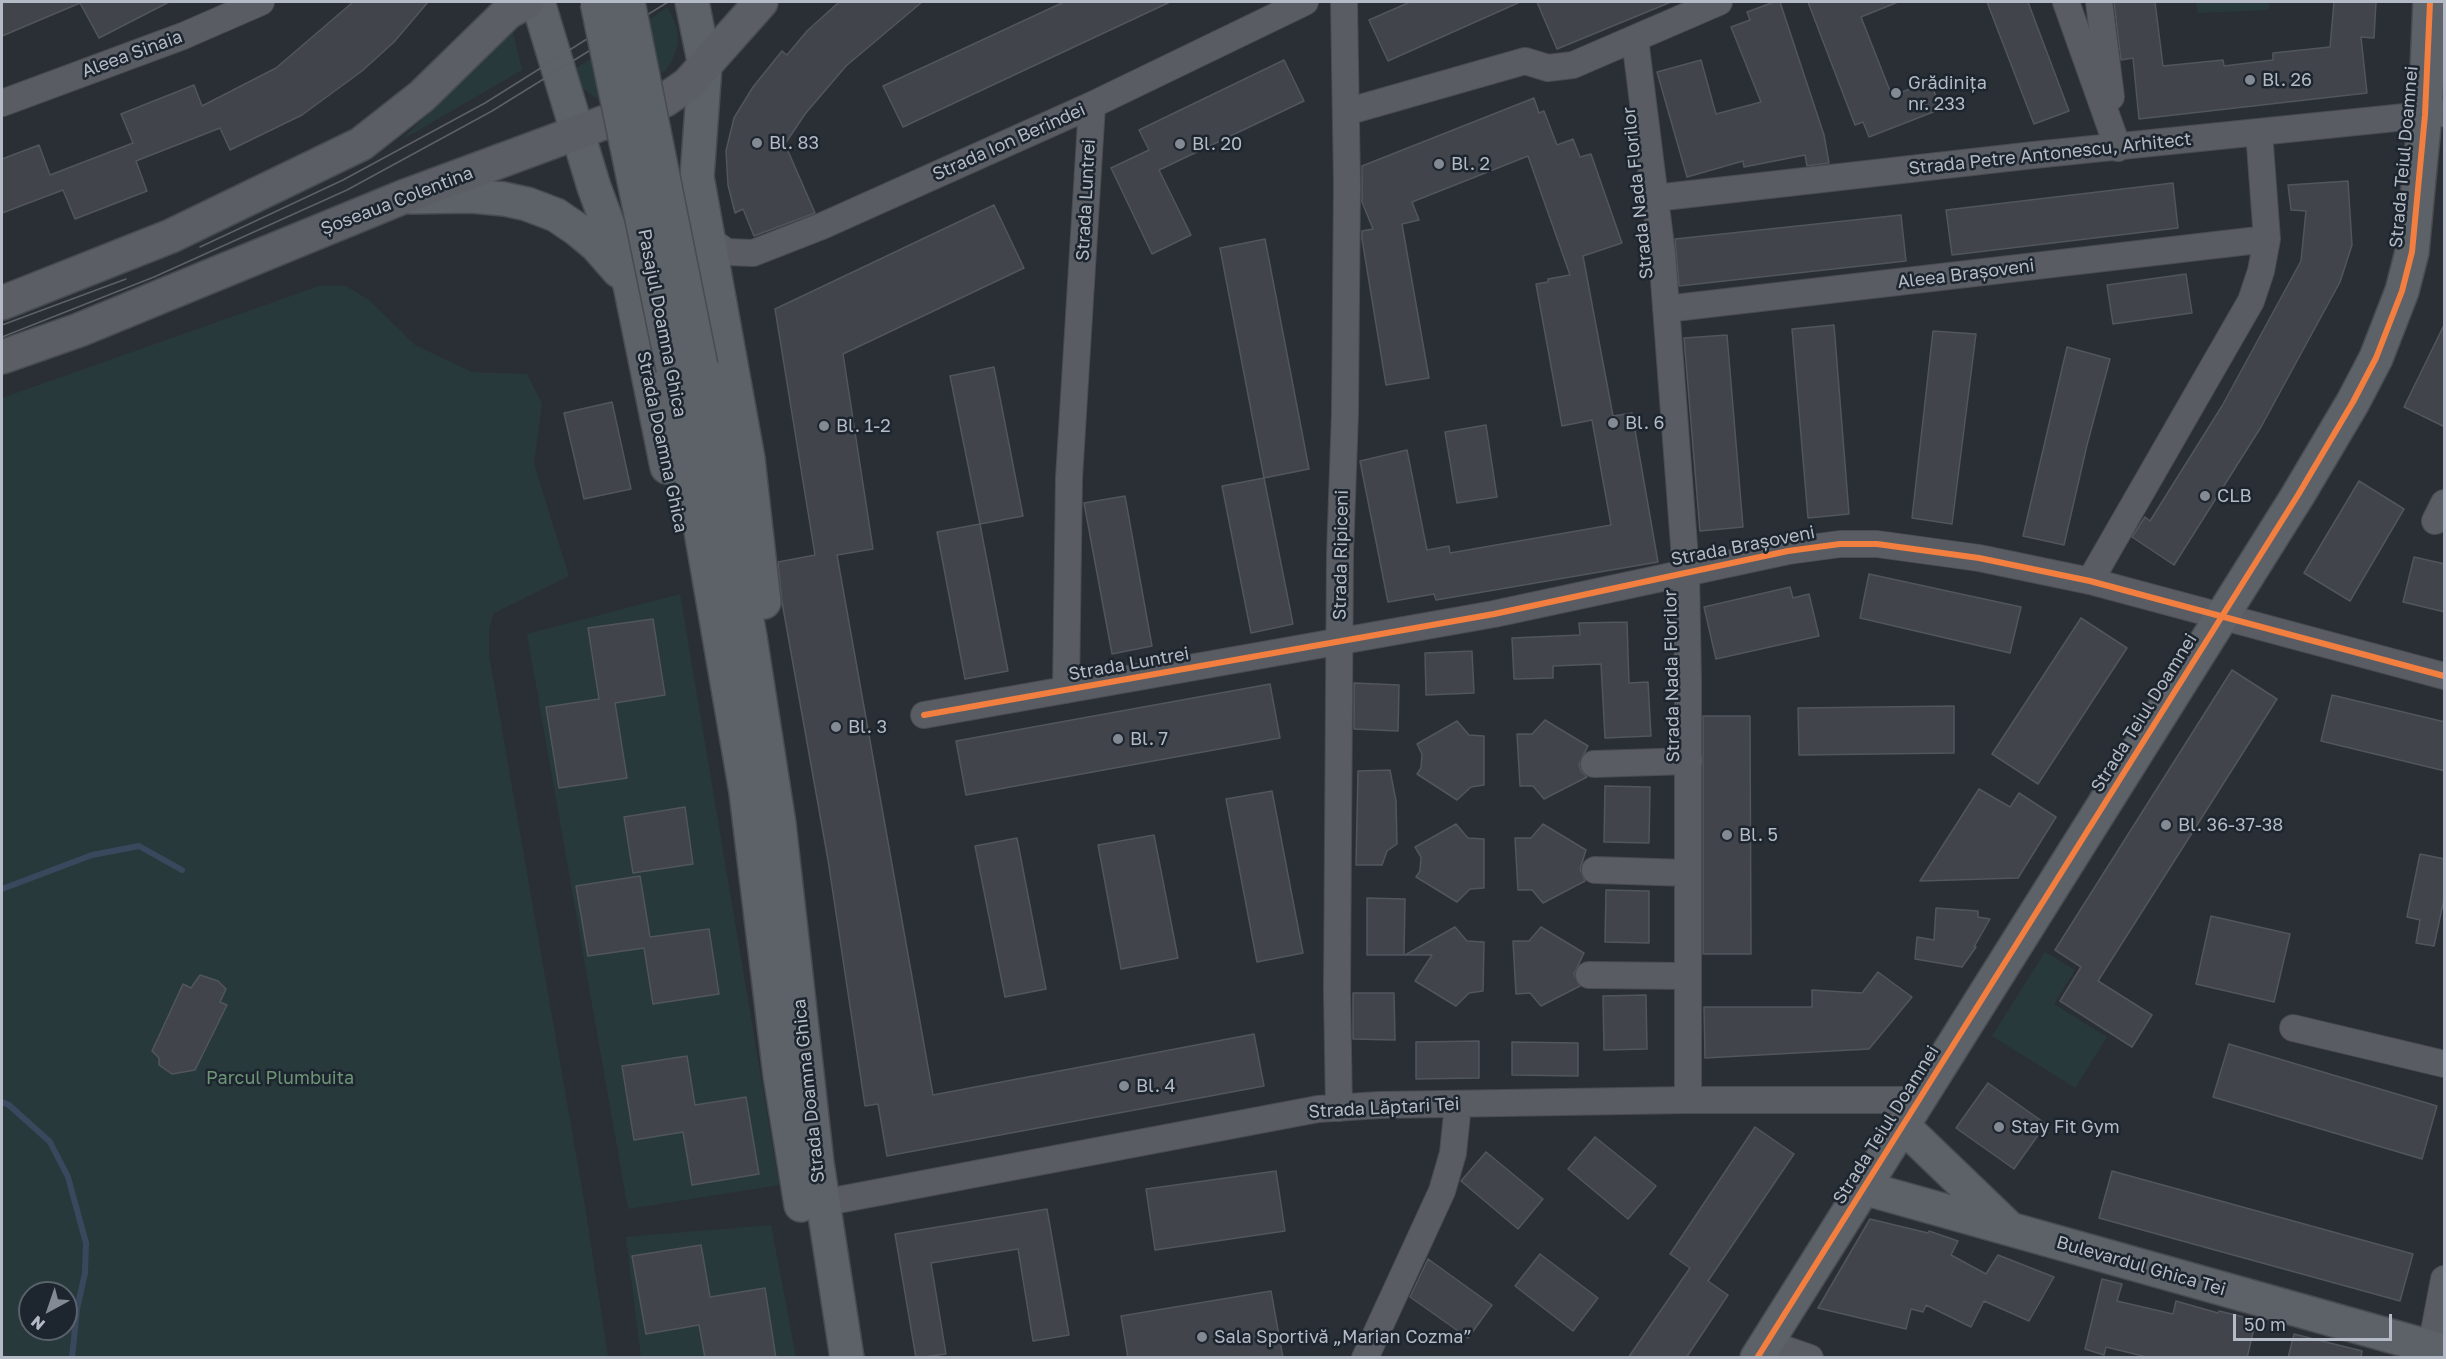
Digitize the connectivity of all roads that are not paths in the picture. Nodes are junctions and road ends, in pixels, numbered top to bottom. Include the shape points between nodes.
1 (261, 2) edge
2 (527, 2) edge
3 (538, 2) edge
4 (597, 2) edge
5 (628, 2) edge
6 (692, 2) edge
7 (761, 2) edge
8 (1305, 2) edge
9 (1344, 2) edge
10 (1719, 2) edge
11 (2066, 2) edge
12 (2099, 2) edge
13 (2430, 2) edge
14 (1635, 39) junction
15 (705, 66) junction
16 (2, 103) edge
17 (1092, 105) junction
18 (1346, 112) junction
19 (2435, 114) edge
20 (2259, 132) junction
21 (578, 134) junction
22 (2118, 148) junction
23 (403, 197) junction
24 (1655, 198) junction
25 (708, 239) junction
26 (2267, 239) junction
27 (630, 285) junction
28 (2, 303) edge
29 (1666, 309) junction
30 (2, 357) edge
31 (687, 367) junction
32 (1686, 572) junction
33 (2090, 581) junction
34 (2221, 617) junction
35 (1340, 643) junction
36 (2445, 676) edge
37 (1066, 690) junction
38 (747, 713) junction
39 (924, 715) dead end
40 (1689, 762) junction
41 (1594, 764) dead end
42 (779, 824) junction
43 (1595, 870) dead end
44 (1688, 873) junction
45 (759, 889) junction
46 (1589, 975) dead end
47 (1687, 976) junction
48 (2293, 1028) dead end
49 (2445, 1064) edge
50 (1688, 1100) junction
51 (1458, 1104) junction
52 (1339, 1108) junction
53 (1911, 1113) junction
54 (1863, 1188) junction
55 (822, 1203) junction
56 (2011, 1229) junction
57 (2445, 1279) edge
58 (1762, 1350) edge
59 (2435, 1352) edge
60 (828, 1358) edge
61 (847, 1358) edge
62 (1365, 1358) edge
63 (1810, 1358) edge

1 - 16 street, Aleea Sinaia via 183,36
2 - 28 main road via 508,12 422,96 361,144 171,236
3 - 21 main road, Strada Doamna Ghica
4 - 31 main road, Pasajul Doamna Ghica, bridge
5 - 31 main road, Pasajul Doamna Ghica, bridge
6 - 15 main road, Strada Doamna Ghica
7 - 15 main road, Șoseaua Colentina
8 - 17 street, Strada Ion Berindei
9 - 18 street, Strada Ripiceni
10 - 14 street
11 - 22 street
12 - 22 street
13 - 19 main road, Strada Teiul Doamnei
14 - 18 street via 1573,65 1548,68 1525,61
14 - 24 street, Strada Nada Florilor
15 - 21 main road, Șoseaua Colentina via 665,100
15 - 25 main road, Strada Doamna Ghica via 697,168
17 - 25 street, Strada Ion Berindei via 753,253 727,252
17 - 37 street, Strada Luntrei via 1069,477
18 - 35 street, Strada Ripiceni via 1346,389
19 - 20 street, Strada Petre Antonescu, Arhitect
19 - 34 main road, Strada Teiul Doamnei via 2412,252 2388,330 2353,402
20 - 22 street, Strada Petre Antonescu, Arhitect
20 - 26 street
21 - 23 main road, Șoseaua Colentina
21 - 27 main road, Strada Doamna Ghica
22 - 24 street, Strada Petre Antonescu, Arhitect
23 - 27 main road via 504,199 556,215 597,246
23 - 30 main road, Șoseaua Colentina via 79,330
24 - 29 street, Strada Nada Florilor
25 - 42 main road, Strada Doamna Ghica via 748,459 785,739
26 - 29 street, Aleea Brașoveni
26 - 33 street via 2251,301
27 - 45 main road, Strada Doamna Ghica via 742,846
29 - 32 street, Strada Nada Florilor
31 - 38 main road, Pasajul Doamna Ghica
32 - 33 street, Strada Brașoveni via 1788,551 1877,543 1979,558
32 - 35 street, Strada Brașoveni
32 - 40 street, Strada Nada Florilor
33 - 34 street, Strada Brașoveni
34 - 36 street, Strada Brașoveni
34 - 53 main road, Strada Teiul Doamnei
35 - 37 street, Strada Luntrei
35 - 52 street, Strada Ripiceni via 1336,992
37 - 39 street, Strada Luntrei
38 - 42 main road, Strada Doamna Ghica
38 - 45 main road, Strada Doamna Ghica
40 - 41 street
40 - 44 street, Strada Nada Florilor
42 - 55 main road, Strada Doamna Ghica
43 - 44 street
44 - 47 street, Strada Nada Florilor
45 - 60 main road, Strada Doamna Ghica via 781,1085
46 - 47 street
47 - 50 street, Strada Nada Florilor
48 - 49 street
50 - 51 street, Strada Lăptari Tei
50 - 53 street, Strada Lăptari Tei
51 - 52 street, Strada Lăptari Tei
51 - 62 street via 1453,1153 1442,1191
52 - 55 street, Strada Lăptari Tei
53 - 54 main road, Strada Teiul Doamnei
53 - 56 main road, Bulevardul Ghica Tei
54 - 56 main road, Bulevardul Ghica Tei
54 - 58 main road, Strada Teiul Doamnei
55 - 61 main road, Strada Doamna Ghica
56 - 59 main road, Bulevardul Ghica Tei
57 - 59 street
58 - 63 street

